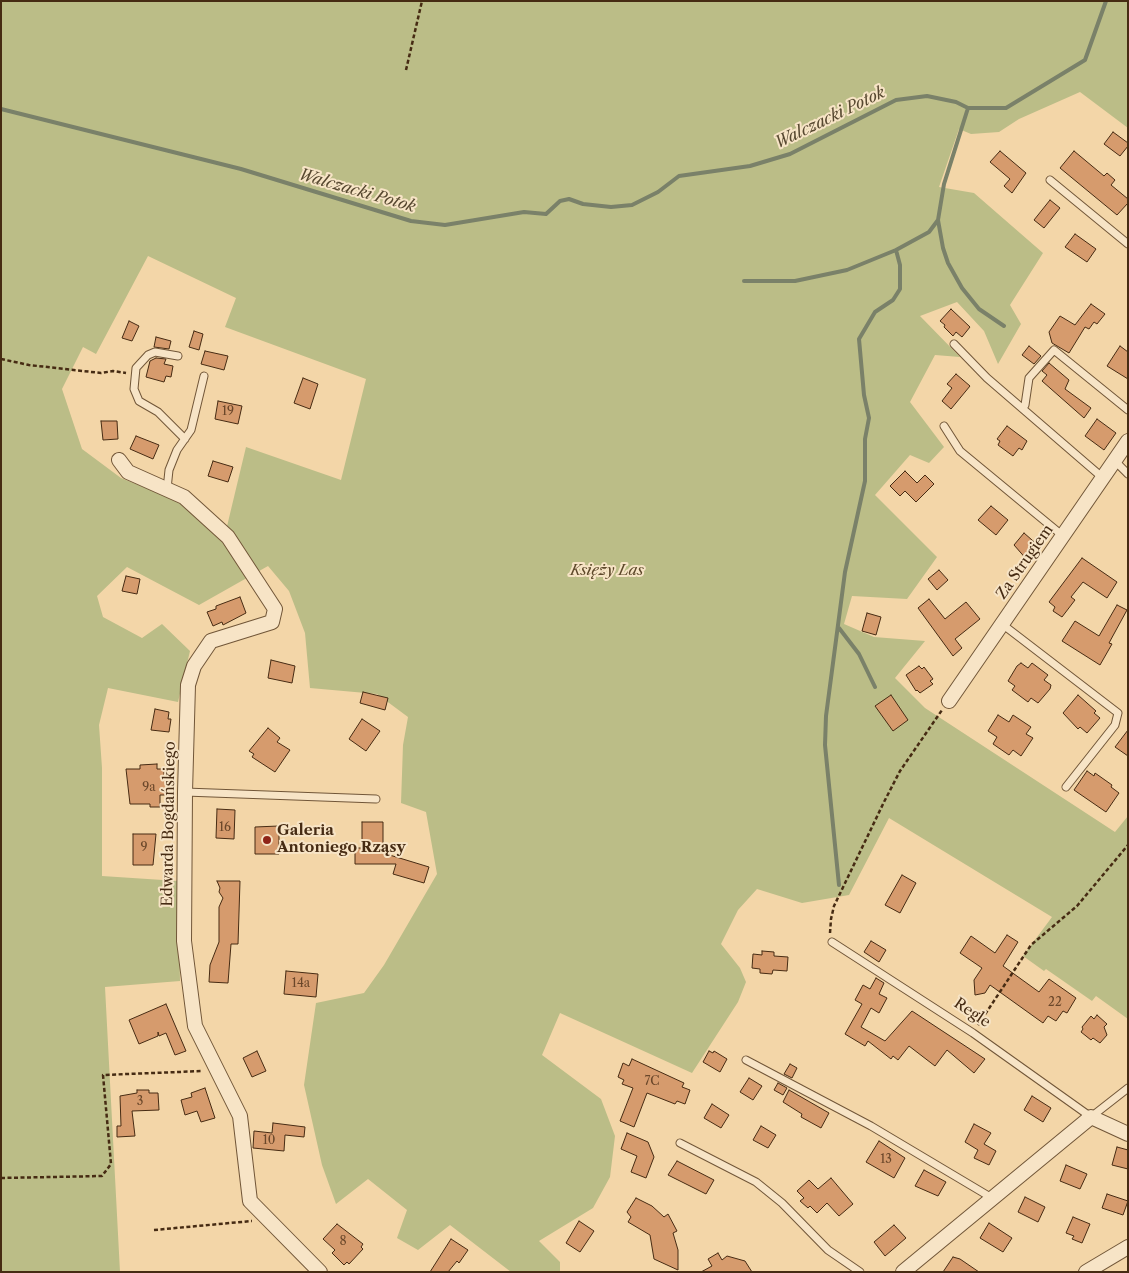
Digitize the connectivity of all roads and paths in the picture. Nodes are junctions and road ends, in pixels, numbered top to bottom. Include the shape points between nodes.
1 (422, 1) edge
2 (406, 70) dead end
3 (1050, 180) dead end
4 (1128, 244) edge
5 (954, 344) dead end
6 (178, 356) dead end
7 (1, 359) edge
8 (134, 374) junction
9 (204, 376) dead end
10 (1025, 405) dead end
11 (1128, 410) edge
12 (944, 426) dead end
13 (184, 439) junction
14 (1128, 441) edge
15 (119, 460) dead end
16 (1115, 461) junction
17 (1128, 474) edge
18 (1103, 478) junction
19 (167, 489) junction
20 (1063, 536) junction
21 (1002, 624) junction
22 (949, 701) joint
23 (1066, 787) dead end
24 (185, 792) junction
25 (376, 799) dead end
26 (1128, 845) edge
27 (832, 942) joint
28 (973, 1033) junction
29 (746, 1060) dead end
30 (217, 1071) junction
31 (1128, 1088) edge
32 (1091, 1117) junction
33 (1128, 1134) edge
34 (680, 1143) dead end
35 (1, 1178) edge
36 (992, 1198) junction
37 (268, 1218) junction
38 (154, 1230) dead end
39 (1128, 1247) edge
40 (320, 1272) edge
41 (860, 1272) edge
42 (903, 1272) edge
43 (1086, 1272) edge

1 - 2 path
3 - 4 lane
5 - 18 lane via 987,378
6 - 8 lane via 155,352 148,355
7 - 8 path via 29,365
8 - 13 lane via 134,389 139,401 158,412
9 - 13 lane via 191,430
10 - 11 lane via 1029,378 1054,350
12 - 20 lane via 960,451
13 - 19 lane via 169,470
14 - 16 street, Za Strugiem
15 - 19 street, Edwarda Bogdańskiego via 128,472
16 - 17 lane
16 - 18 street, Za Strugiem
18 - 20 street, Za Strugiem
19 - 24 street, Edwarda Bogdańskiego via 184,496 228,538 275,609 272,622 211,641 194,666 188,685
20 - 21 street, Za Strugiem
21 - 22 street, Za Strugiem
21 - 23 lane via 1118,713 1115,725
22 - 27 path via 900,771 853,865 832,912
24 - 25 lane
24 - 30 street, Edwarda Bogdańskiego via 184,941 195,1026
26 - 28 path via 1077,906 1031,945
27 - 28 lane, Regle
28 - 32 lane, Regle
29 - 36 lane via 871,1126
30 - 35 path via 103,1075 111,1164 102,1176
30 - 37 street, Edwarda Bogdańskiego via 240,1116 250,1200
31 - 32 lane
32 - 33 street, Regle
32 - 36 street
34 - 41 lane via 756,1182 782,1203 828,1250
36 - 42 street
37 - 38 path
37 - 40 street, Edwarda Bogdańskiego
39 - 43 street

